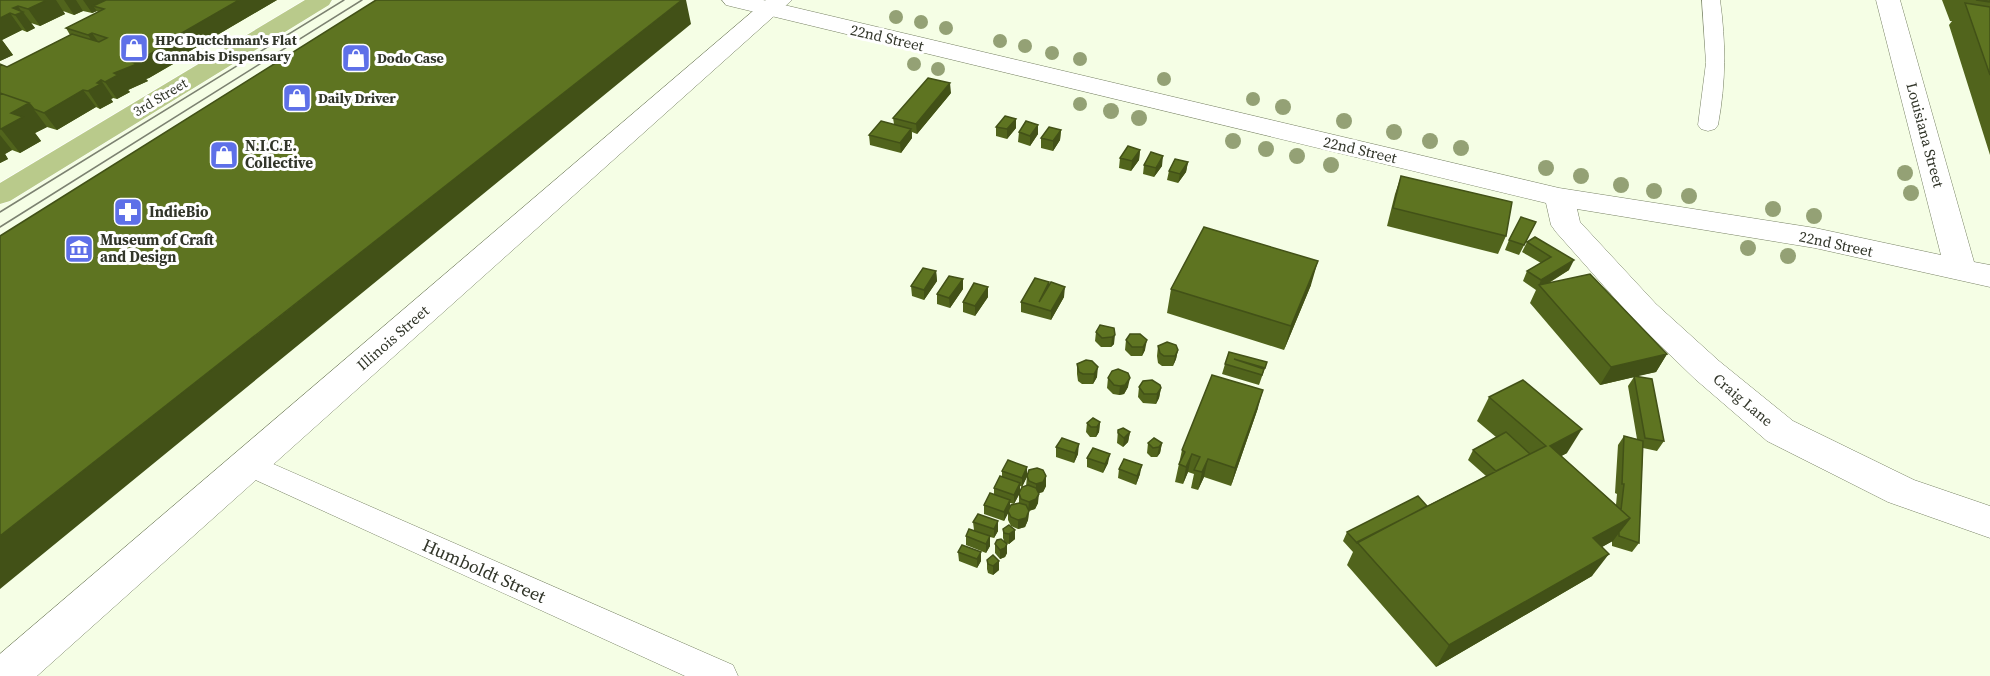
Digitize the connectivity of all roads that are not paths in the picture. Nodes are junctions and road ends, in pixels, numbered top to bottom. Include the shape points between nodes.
1 (321, 0) edge
2 (734, 0) edge
3 (1711, 0) edge
4 (1888, 0) edge
5 (775, 5) edge
6 (1708, 125) dead end
7 (0, 195) edge
8 (1559, 197) junction
9 (1976, 274) edge
10 (248, 464) junction
11 (1990, 522) edge
12 (6, 676) edge
13 (721, 676) edge

1 - 7 main road, 3rd Street
2 - 5 street, 22nd Street
3 - 6 lane via 1718,58
4 - 9 street, Louisiana Street
5 - 8 street, 22nd Street
5 - 10 street, Illinois Street
8 - 9 street, 22nd Street via 1815,238
8 - 11 street, Craig Lane via 1566,225 1645,312 1780,431 1901,491
10 - 12 street, Illinois Street
10 - 13 lane, Humboldt Street

